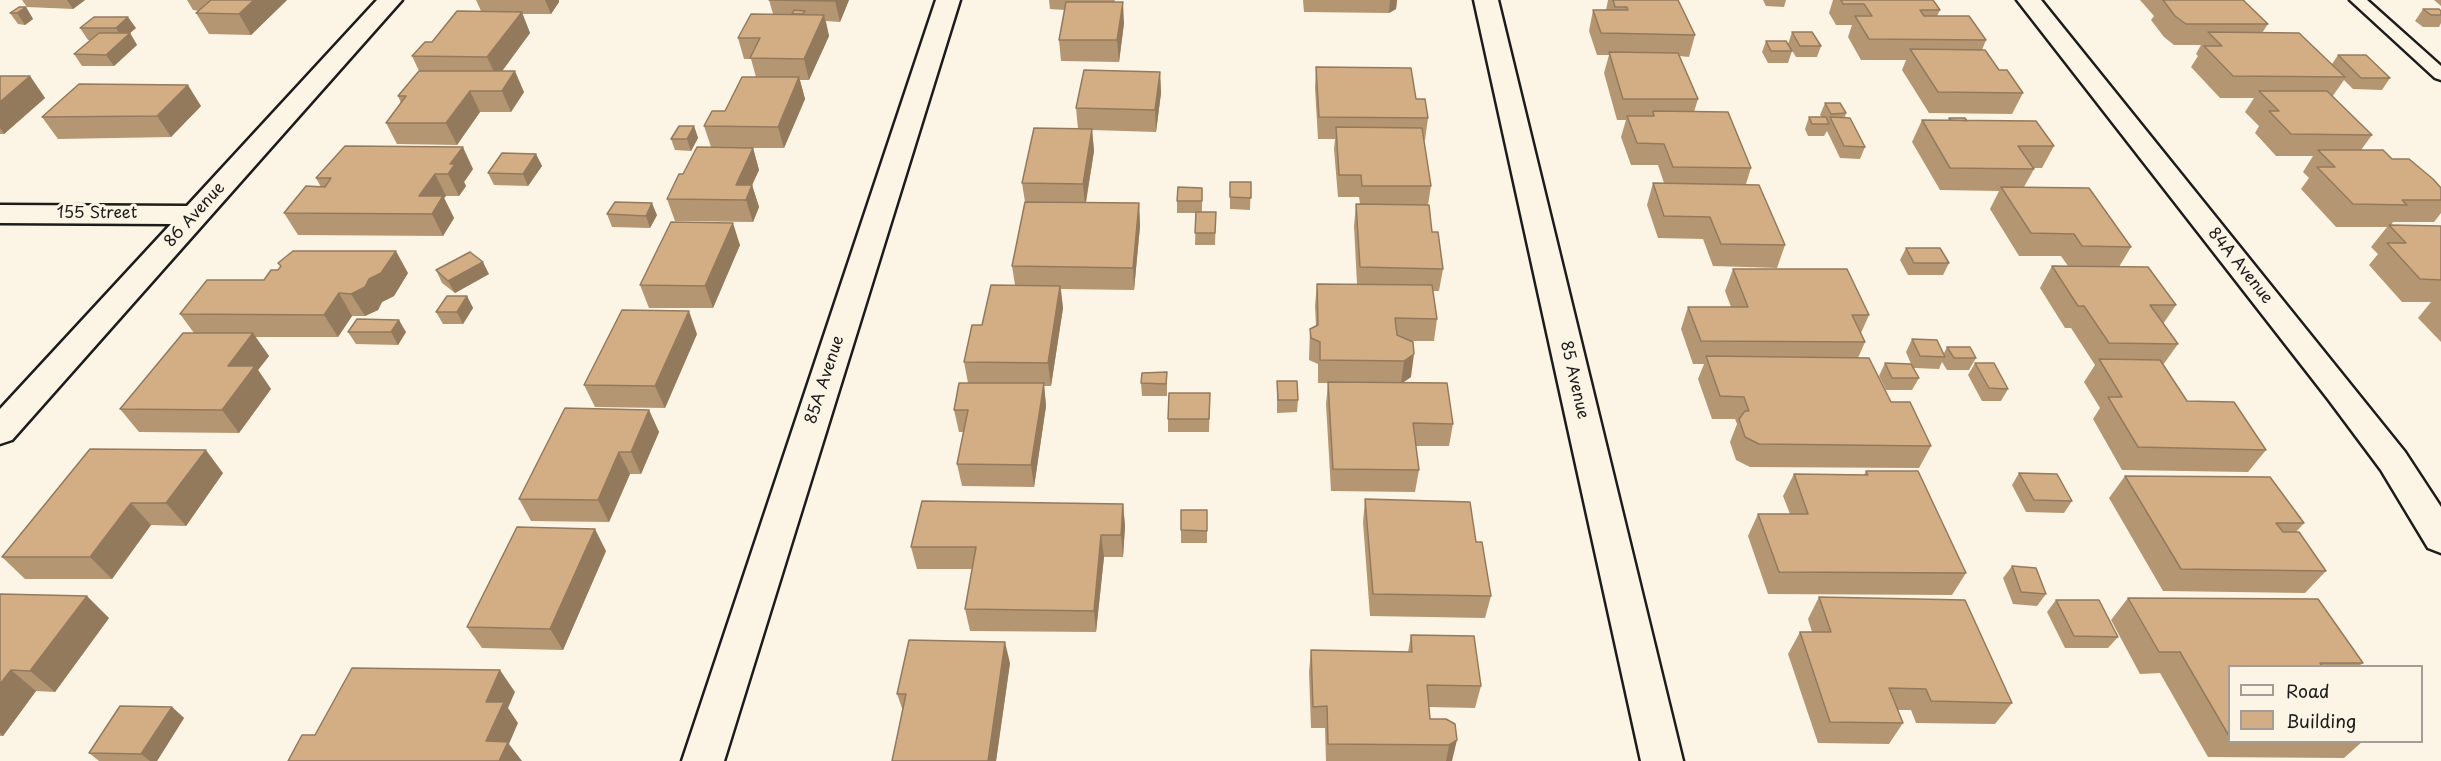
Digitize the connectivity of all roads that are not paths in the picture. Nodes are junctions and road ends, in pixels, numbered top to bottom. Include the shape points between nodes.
1 (390, 0) edge
2 (948, 0) edge
3 (1486, 0) edge
4 (2030, 0) edge
5 (2358, 0) edge
6 (2441, 75) edge
7 (0, 214) edge
8 (195, 215) junction
9 (0, 431) edge
10 (2441, 538) edge
11 (703, 761) edge
12 (1662, 761) edge

1 - 8 street, 86 Avenue
2 - 11 street, 85A Avenue
3 - 12 street, 85 Avenue
4 - 10 street, 84A Avenue via 2340,391 2393,461
5 - 6 lane
7 - 8 street, 155 Street
8 - 9 street, 86 Avenue

